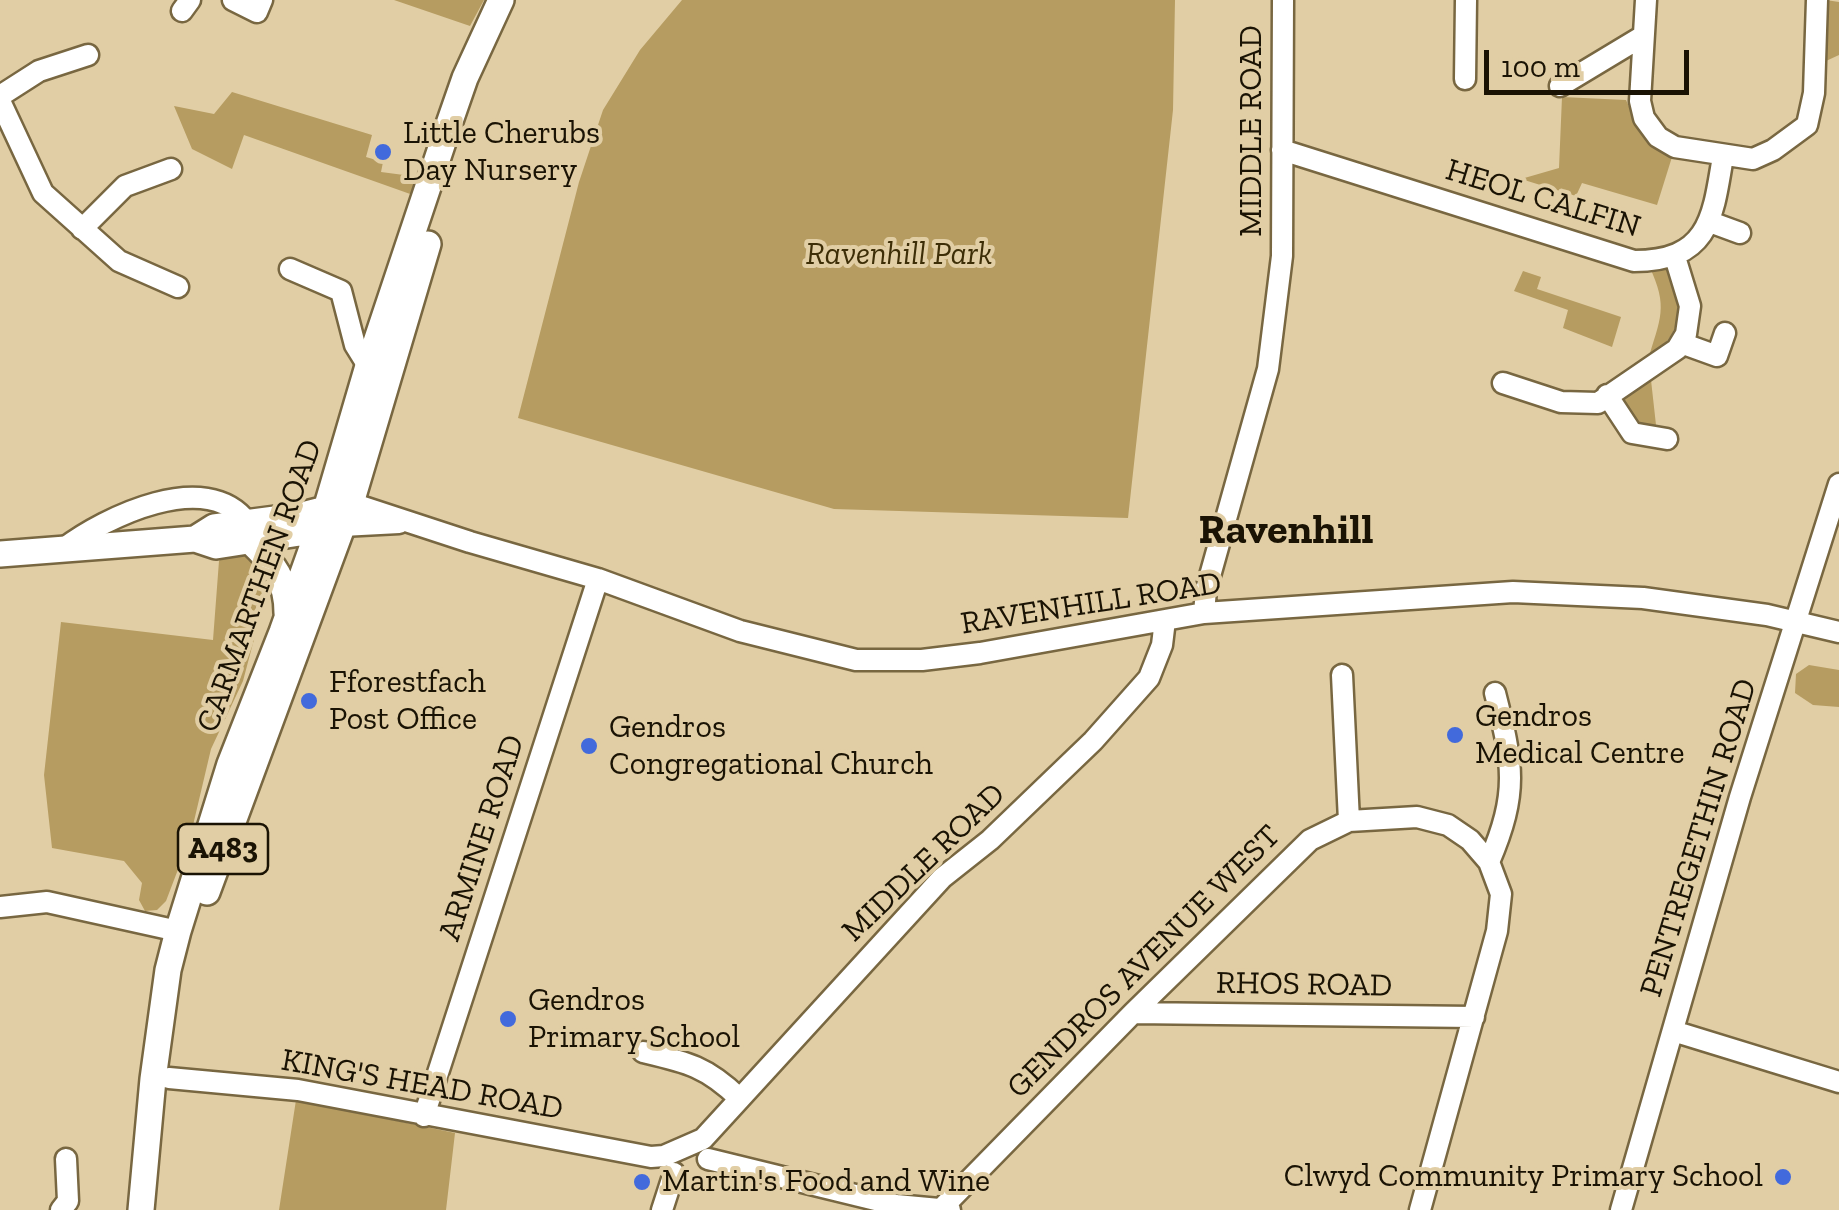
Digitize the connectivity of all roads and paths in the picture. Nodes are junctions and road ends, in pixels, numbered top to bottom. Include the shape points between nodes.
1 (234, 0) edge
2 (262, 0) edge
3 (501, 0) edge
4 (516, 0) edge
5 (1282, 0) edge
6 (1466, 0) edge
7 (1646, 0) edge
8 (1817, 0) edge
9 (1643, 36) junction
10 (88, 55) dead end
11 (1464, 79) dead end
12 (1573, 86) dead end
13 (0, 98) edge
14 (1282, 150) junction
15 (1724, 156) junction
16 (171, 169) dead end
17 (1710, 222) junction
18 (82, 229) junction
19 (1740, 232) dead end
20 (1676, 257) junction
21 (290, 269) dead end
22 (178, 287) dead end
23 (1725, 333) dead end
24 (1681, 343) junction
25 (368, 366) junction
26 (1503, 382) dead end
27 (1607, 395) junction
28 (1667, 439) dead end
29 (1839, 484) edge
30 (334, 517) junction
31 (249, 532) junction
32 (63, 549) junction
33 (0, 554) edge
34 (598, 579) junction
35 (1204, 613) junction
36 (287, 618) junction
37 (1165, 620) junction
38 (1795, 624) junction
39 (1839, 632) edge
40 (1342, 675) dead end
41 (1495, 693) dead end
42 (1349, 821) junction
43 (1490, 862) junction
44 (0, 907) edge
45 (178, 931) junction
46 (1133, 1013) junction
47 (1474, 1016) junction
48 (1673, 1030) junction
49 (643, 1052) dead end
50 (169, 1078) junction
51 (1839, 1082) edge
52 (738, 1098) junction
53 (424, 1116) junction
54 (705, 1149) junction
55 (66, 1159) dead end
56 (669, 1164) junction
57 (895, 1208) edge
58 (946, 1209) edge
59 (60, 1210) edge
60 (141, 1210) edge
61 (158, 1210) edge
62 (662, 1210) edge
63 (1420, 1210) edge
64 (1621, 1210) edge

1 - 2 street via 257,12
3 - 25 main road, CARMARTHEN ROAD / A483 via 465,78
4 - 30 main road, CARMARTHEN ROAD / A483 via 474,96
5 - 14 street, MIDDLE ROAD
6 - 11 street
7 - 9 street
8 - 15 street via 1807,125 1753,159
9 - 12 street
9 - 15 street via 1644,118 1676,147
10 - 13 street via 39,70
13 - 18 street via 43,193
14 - 20 street, HEOL CALFIN via 1612,256
14 - 35 street, MIDDLE ROAD via 1282,256 1268,370
15 - 17 street
16 - 18 street via 125,186
17 - 19 street
17 - 20 street, HEOL CALFIN
18 - 22 street via 119,261
20 - 24 street via 1690,306
21 - 25 street via 341,292 355,345
23 - 24 street via 1716,356
24 - 27 street
25 - 30 main road, CARMARTHEN ROAD / A483
26 - 27 street via 1561,402 1598,402
27 - 28 street via 1632,433
29 - 38 street, PENTREGETHIN ROAD
30 - 31 main road
30 - 34 street, RAVENHILL ROAD via 416,523
30 - 36 main road, CARMARTHEN ROAD / A483
30 - 50 main road, CARMARTHEN ROAD / A483 via 202,905
31 - 32 main road via 216,546 195,539
31 - 32 street via 226,502 180,498 90,529
31 - 36 main road via 281,575
32 - 33 main road
34 - 37 street, RAVENHILL ROAD via 740,631 856,660 961,656
34 - 53 street, ARMINE ROAD
35 - 37 street, RAVENHILL ROAD
35 - 38 street, RAVENHILL ROAD via 1545,592 1643,598
36 - 45 main road, CARMARTHEN ROAD / A483 via 230,764
37 - 52 street, MIDDLE ROAD via 1148,678 1093,741 942,878
38 - 39 street, RAVENHILL ROAD
38 - 48 street, PENTREGETHIN ROAD
40 - 42 street
41 - 43 street via 1512,788
42 - 43 street, GENDROS AVENUE WEST via 1417,817 1448,825
42 - 46 street, GENDROS AVENUE WEST via 1310,840
43 - 47 street, GENDROS AVENUE WEST via 1501,894
44 - 45 street via 47,902
45 - 60 main road, CARMARTHEN ROAD / A483 via 152,1078
46 - 47 street, RHOS ROAD
46 - 58 street, GENDROS AVENUE WEST
47 - 63 street
48 - 51 street
48 - 64 street, PENTREGETHIN ROAD
49 - 52 street via 696,1064
50 - 53 street, KING'S HEAD ROAD via 298,1090
50 - 61 main road, CARMARTHEN ROAD / A483
52 - 54 street, MIDDLE ROAD
53 - 56 street, KING'S HEAD ROAD
54 - 56 street
54 - 57 street
55 - 59 street via 68,1200
56 - 62 street
57 - 58 street

